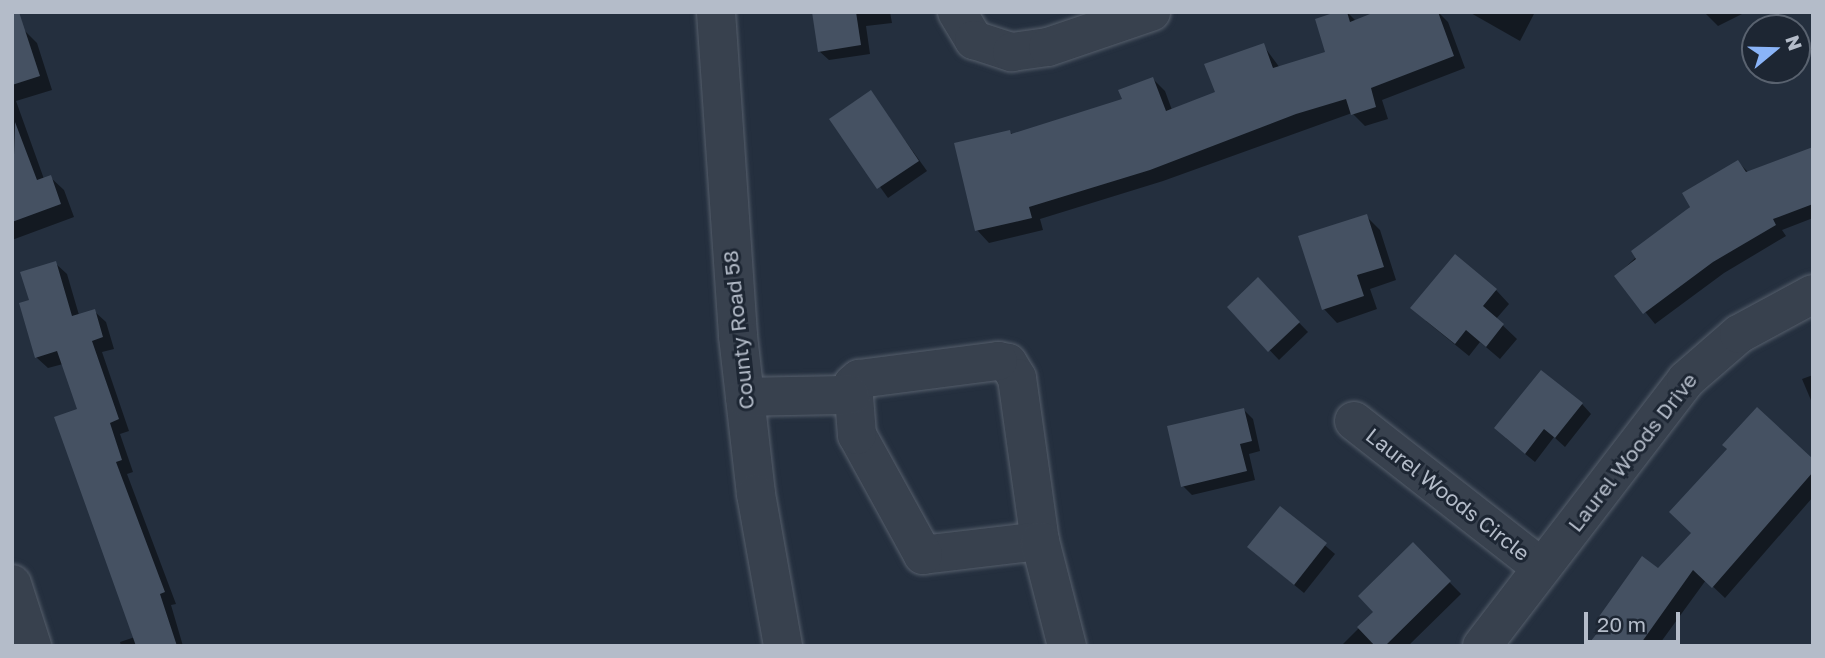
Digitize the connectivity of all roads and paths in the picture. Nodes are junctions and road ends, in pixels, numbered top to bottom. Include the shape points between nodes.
1 (716, 12) edge
2 (957, 12) edge
3 (1152, 12) edge
4 (1813, 294) edge
5 (850, 395) junction
6 (744, 397) junction
7 (1354, 421) dead end
8 (1040, 541) junction
9 (1541, 567) junction
10 (12, 584) edge
11 (32, 646) edge
12 (783, 646) edge
13 (1067, 646) edge
14 (1482, 646) edge

1 - 6 street, County Road 58 via 723,168
2 - 3 street via 974,40 1012,52 1048,47
4 - 9 street, Laurel Woods Drive via 1739,334 1707,358
5 - 6 street
5 - 8 street via 857,435 923,555
5 - 8 street via 859,379 1008,363 1017,377
6 - 12 street, County Road 58
7 - 9 street, Laurel Woods Circle
8 - 13 street
9 - 14 street, Laurel Woods Drive
10 - 11 street

